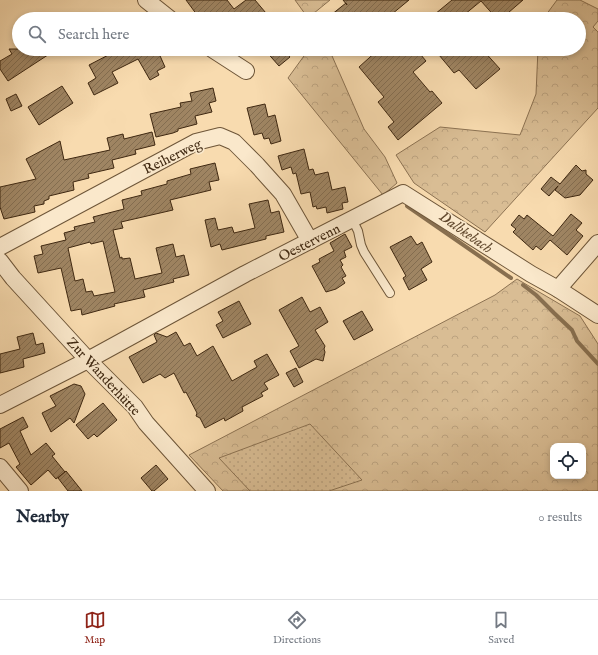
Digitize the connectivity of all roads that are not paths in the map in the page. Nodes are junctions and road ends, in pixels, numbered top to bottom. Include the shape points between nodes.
1 (146, 0) edge
2 (161, 12) edge
3 (223, 56) edge
4 (246, 71) dead end
5 (352, 220) junction
6 (310, 241) junction
7 (598, 243) edge
8 (0, 247) edge
9 (0, 262) edge
10 (558, 289) junction
11 (390, 293) dead end
12 (598, 315) edge
13 (88, 360) junction
14 (0, 405) edge
15 (0, 467) edge
16 (20, 491) edge
17 (207, 491) edge

1 - 2 street
3 - 4 street
5 - 6 street, Oestervenn
5 - 10 street, Oestervenn via 403,193
5 - 11 lane via 364,252
6 - 8 street, Reiherweg via 283,194 234,142 220,136 196,142
6 - 13 street, Oestervenn
7 - 10 street
9 - 13 street, Zur Wanderhütte
10 - 12 street
13 - 14 street, Oestervenn
13 - 17 street, Zur Wanderhütte via 135,407 146,423
15 - 16 street

